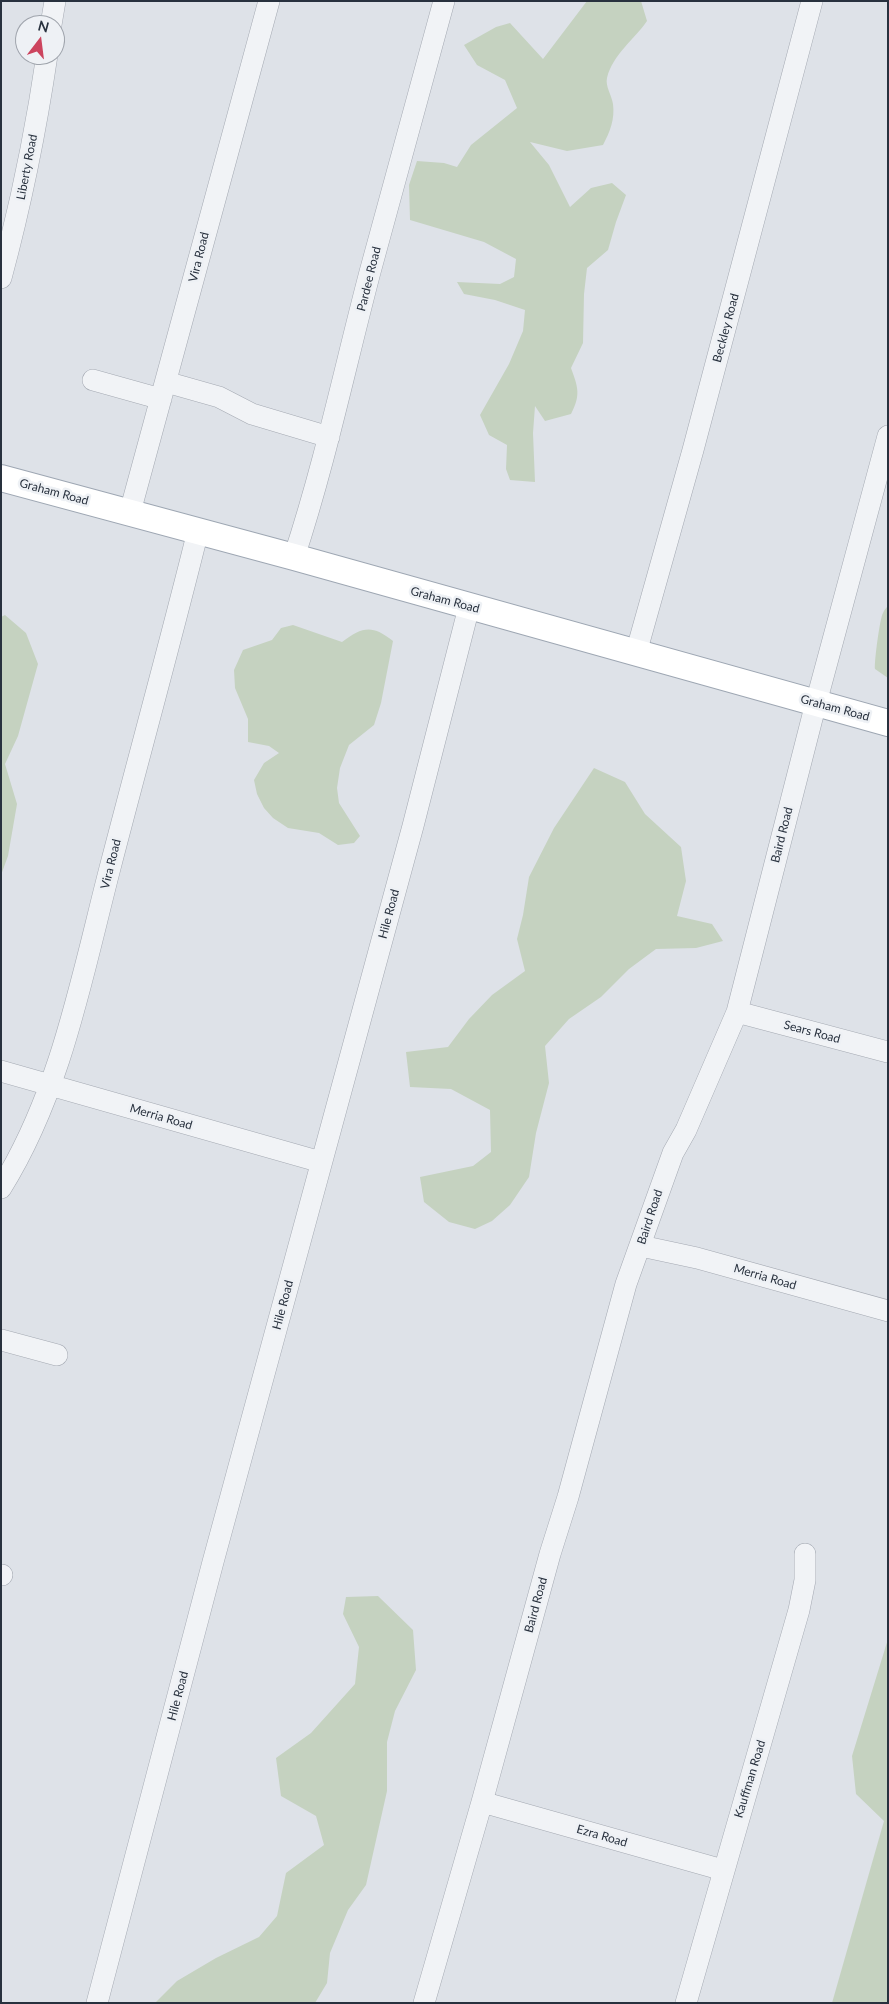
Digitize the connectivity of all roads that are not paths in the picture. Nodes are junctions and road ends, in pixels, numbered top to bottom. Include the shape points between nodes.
1 (55, 1) edge
2 (269, 1) edge
3 (444, 1) edge
4 (812, 1) edge
5 (53, 15) edge
6 (45, 65) edge
7 (1, 278) edge
8 (93, 380) dead end
9 (163, 391) junction
10 (888, 436) edge
11 (329, 437) junction
12 (1, 478) edge
13 (130, 512) junction
14 (198, 532) junction
15 (294, 557) junction
16 (469, 606) junction
17 (636, 653) junction
18 (816, 703) junction
19 (888, 723) edge
20 (737, 1012) junction
21 (888, 1052) edge
22 (1, 1071) edge
23 (50, 1084) junction
24 (321, 1162) junction
25 (1, 1188) edge
26 (641, 1246) junction
27 (888, 1311) edge
28 (1, 1340) edge
29 (57, 1355) dead end
30 (804, 1554) dead end
31 (482, 1802) junction
32 (723, 1870) junction
33 (97, 2003) edge
34 (424, 2003) edge
35 (686, 2003) edge

1 - 5 street
2 - 9 street, Vira Road
3 - 11 street, Pardee Road
4 - 17 street, Beckley Road
6 - 7 street, Liberty Road via 24,187
8 - 9 street
9 - 11 street via 219,397 252,414
9 - 13 street, Vira Road
10 - 18 street, Baird Road
11 - 15 street, Pardee Road
12 - 13 main road, Graham Road
13 - 14 main road, Graham Road
14 - 15 main road, Graham Road
14 - 23 street, Vira Road via 66,1038
15 - 16 main road, Graham Road
16 - 17 main road, Graham Road
16 - 24 street, Hile Road
17 - 18 main road, Graham Road
18 - 19 main road, Graham Road
18 - 20 street, Baird Road
20 - 21 street, Sears Road
20 - 26 street, Baird Road via 673,1153
22 - 23 street, Merria Road
23 - 24 street, Merria Road
23 - 25 street, Vira Road via 14,1168
24 - 33 street, Hile Road
26 - 27 street, Merria Road via 697,1258
26 - 31 street, Baird Road via 626,1284
28 - 29 street
30 - 32 street, Kauffman Road via 805,1580 799,1610
31 - 32 street, Ezra Road
31 - 34 street, Baird Road
32 - 35 street, Kauffman Road

